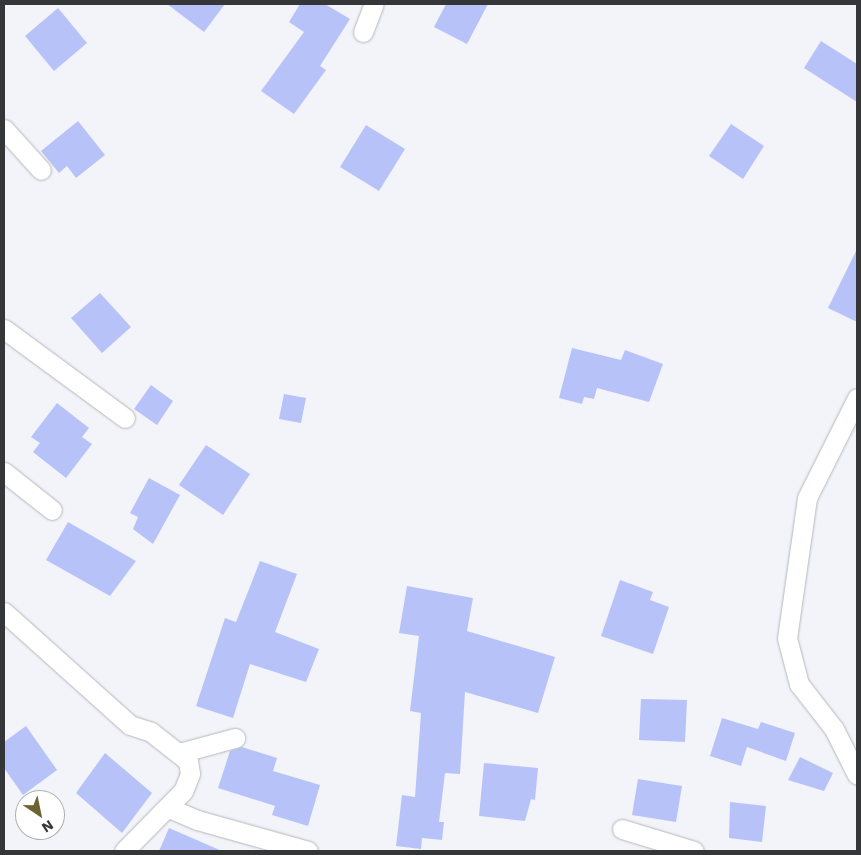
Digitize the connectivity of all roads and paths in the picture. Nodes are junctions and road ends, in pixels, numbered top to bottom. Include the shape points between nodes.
1 (374, 4) edge
2 (364, 32) dead end
3 (4, 129) edge
4 (41, 170) dead end
5 (4, 329) edge
6 (857, 398) edge
7 (126, 418) dead end
8 (4, 472) edge
9 (52, 510) dead end
10 (4, 612) edge
11 (235, 738) dead end
12 (183, 752) junction
13 (857, 775) edge
14 (169, 808) junction
15 (622, 829) dead end
16 (124, 851) edge
17 (308, 851) edge
18 (694, 851) edge

1 - 2 street
3 - 4 street
5 - 7 street
6 - 13 street via 807,498 788,638 799,684 834,729
8 - 9 street
10 - 12 street via 130,725
11 - 12 street
12 - 14 street via 190,774
14 - 16 street
14 - 17 street
15 - 18 street

